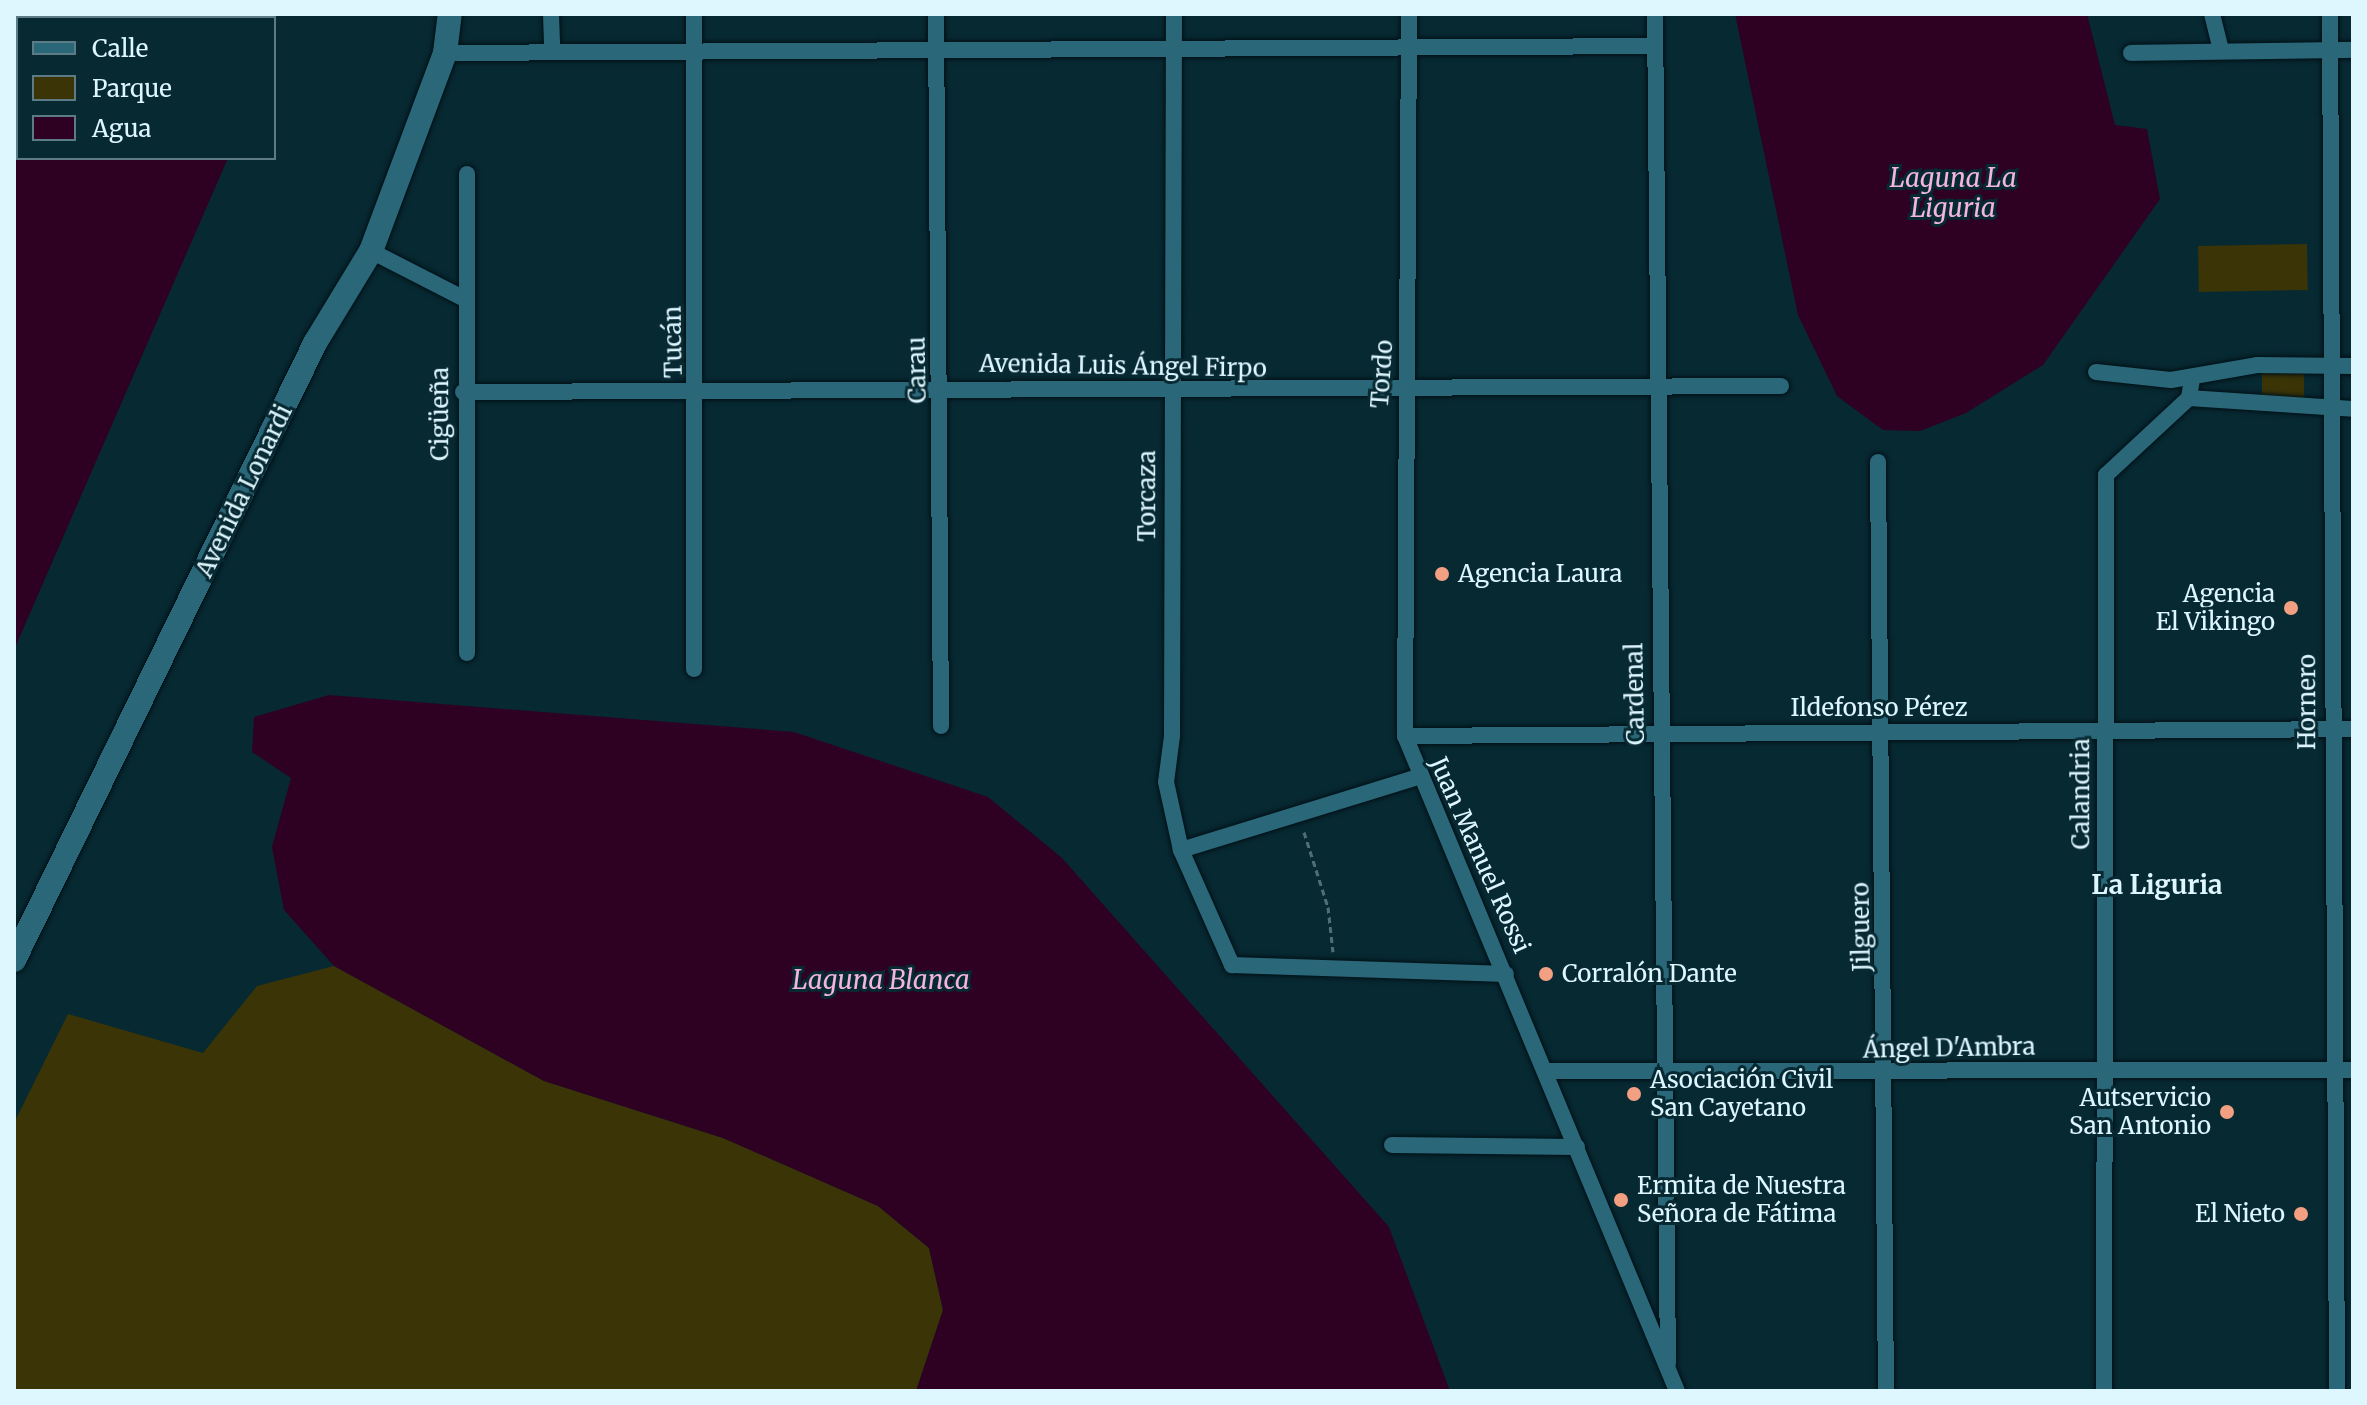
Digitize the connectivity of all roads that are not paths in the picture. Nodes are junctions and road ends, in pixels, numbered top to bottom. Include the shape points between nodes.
1 (450, 14) edge
2 (551, 14) edge
3 (694, 14) edge
4 (936, 14) edge
5 (1174, 14) edge
6 (1409, 14) edge
7 (1655, 14) edge
8 (2212, 14) edge
9 (2330, 14) edge
10 (1655, 46) junction
11 (552, 50) junction
12 (1410, 50) junction
13 (2221, 50) junction
14 (2330, 50) junction
15 (2353, 50) edge
16 (694, 52) junction
17 (1174, 52) junction
18 (445, 53) junction
19 (2131, 53) dead end
20 (936, 54) junction
21 (467, 174) dead end
22 (371, 251) junction
23 (463, 298) junction
24 (2333, 365) junction
25 (2353, 366) edge
26 (2096, 372) dead end
27 (2192, 378) junction
28 (1781, 386) dead end
29 (941, 388) junction
30 (1655, 388) junction
31 (698, 390) junction
32 (1170, 391) junction
33 (463, 392) junction
34 (1409, 393) junction
35 (2189, 398) junction
36 (2332, 409) junction
37 (2353, 409) edge
38 (1878, 462) dead end
39 (467, 653) dead end
40 (694, 669) dead end
41 (941, 726) dead end
42 (2331, 729) junction
43 (2353, 729) edge
44 (1882, 731) junction
45 (1660, 732) junction
46 (2105, 733) junction
47 (1405, 736) junction
48 (1418, 777) junction
49 (1181, 850) junction
50 (14, 960) edge
51 (1506, 974) junction
52 (2107, 1069) junction
53 (1661, 1070) junction
54 (2333, 1070) junction
55 (2353, 1070) edge
56 (1546, 1071) junction
57 (1887, 1075) junction
58 (1392, 1145) dead end
59 (1577, 1147) junction
60 (1668, 1373) junction
61 (1677, 1391) edge
62 (1886, 1391) edge
63 (2104, 1391) edge
64 (2337, 1391) edge

1 - 18 street, Avenida Lonardi
2 - 11 street
3 - 16 street, Tucán
4 - 20 street, Carau
5 - 17 street, Torcaza
6 - 12 street, Tordo
7 - 10 street, Cardenal
8 - 13 street
9 - 14 street, Hornero
10 - 12 street
10 - 30 street, Cardenal
11 - 16 street
11 - 18 street
12 - 17 street
12 - 34 street, Tordo
13 - 14 street
13 - 19 street
14 - 15 street
14 - 24 street, Hornero
16 - 20 street
16 - 31 street, Tucán
17 - 20 street
17 - 32 street, Torcaza
18 - 22 street, Avenida Lonardi
20 - 29 street, Carau
21 - 23 street, Cigüeña
22 - 23 street
22 - 50 street, Avenida Lonardi via 315,343
23 - 33 street, Cigüeña
24 - 25 street
24 - 27 street via 2257,365
24 - 36 street, Hornero
26 - 27 street
27 - 35 street
28 - 30 street, Avenida Luis Ángel Firpo
29 - 31 street, Avenida Luis Ángel Firpo
29 - 32 street, Avenida Luis Ángel Firpo
29 - 41 street, Carau
30 - 34 street, Avenida Luis Ángel Firpo
30 - 45 street, Cardenal
31 - 33 street, Avenida Luis Ángel Firpo
31 - 40 street, Tucán
32 - 34 street, Avenida Luis Ángel Firpo
32 - 49 street, Torcaza via 1172,736 1166,782
33 - 39 street, Cigüeña
34 - 47 street, Tordo via 1403,424
35 - 36 street
35 - 46 street, Calandria via 2106,475
36 - 37 street
36 - 42 street, Hornero
38 - 44 street, Jilguero
42 - 43 street, Ildefonso Pérez
42 - 46 street, Ildefonso Pérez
42 - 54 street, Hornero
44 - 45 street, Ildefonso Pérez
44 - 46 street, Ildefonso Pérez
44 - 57 street, Jilguero
45 - 47 street, Ildefonso Pérez
45 - 53 street, Cardenal
46 - 52 street, Calandria
47 - 48 street, Juan Manuel Rossi
48 - 49 street
48 - 51 street, Juan Manuel Rossi
49 - 51 street, Torcaza via 1232,965
51 - 56 street, Juan Manuel Rossi
52 - 54 street, Ángel D'Ambra
52 - 57 street, Ángel D'Ambra
52 - 63 street, Calandria
53 - 56 street, Ángel D'Ambra
53 - 57 street, Ángel D'Ambra
53 - 60 street, Cardenal
54 - 55 street, Ángel D'Ambra
54 - 64 street, Hornero
56 - 59 street, Juan Manuel Rossi
57 - 62 street, Jilguero
58 - 59 street
59 - 60 street, Juan Manuel Rossi
60 - 61 street, Juan Manuel Rossi

